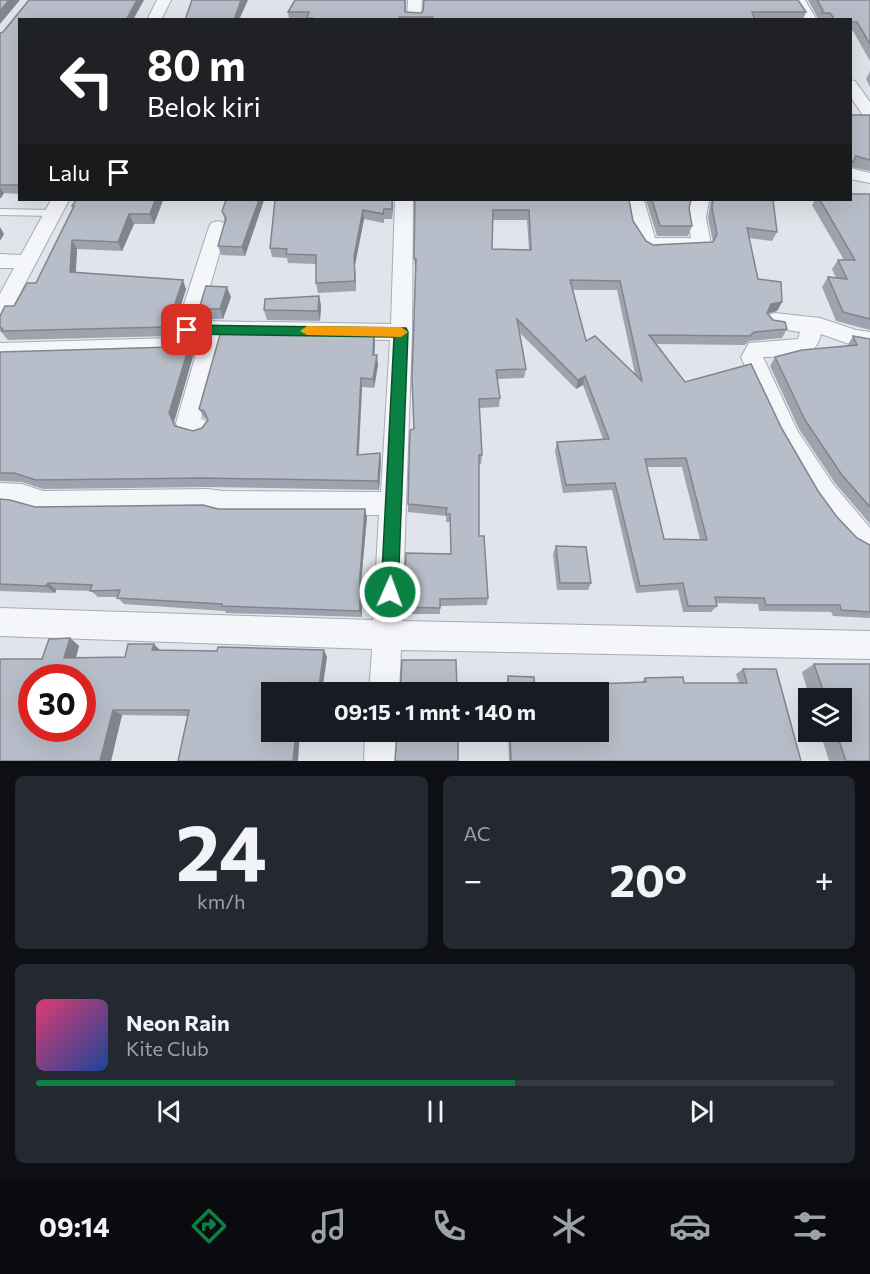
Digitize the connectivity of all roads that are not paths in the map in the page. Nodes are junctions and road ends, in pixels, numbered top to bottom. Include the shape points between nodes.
1 (164, 0) edge
2 (416, 0) edge
3 (798, 0) edge
4 (155, 18) edge
5 (414, 18) edge
6 (809, 18) edge
7 (852, 87) edge
8 (870, 114) edge
9 (852, 174) edge
10 (870, 178) edge
11 (404, 201) edge
12 (635, 201) edge
13 (700, 201) edge
14 (57, 206) edge
15 (0, 212) edge
16 (218, 227) dead end
17 (0, 261) edge
18 (27, 262) junction
19 (0, 313) edge
20 (775, 321) edge
21 (812, 326) junction
22 (187, 330) junction
23 (214, 330) junction
24 (401, 332) junction
25 (870, 340) edge
26 (0, 351) edge
27 (198, 428) edge
28 (0, 494) edge
29 (394, 504) junction
30 (870, 544) edge
31 (0, 622) edge
32 (388, 636) junction
33 (870, 645) edge
34 (385, 682) edge
35 (381, 742) edge
36 (380, 761) edge

1 - 4 street
2 - 5 street
3 - 6 street
7 - 8 street
9 - 10 street
11 - 24 street
12 - 13 street via 648,244 699,245
14 - 15 lane
14 - 18 street
16 - 22 street
17 - 18 street
18 - 19 street
20 - 21 street
21 - 25 street via 830,327 859,340
21 - 30 street via 808,344 802,348 757,349 752,357 788,436 824,492 855,532
22 - 23 street
22 - 26 street via 182,344 176,346
23 - 24 street
23 - 27 street via 188,423
24 - 29 street
28 - 29 street via 22,495 43,502
29 - 32 street
31 - 32 street
32 - 33 street
32 - 34 street
35 - 36 street

